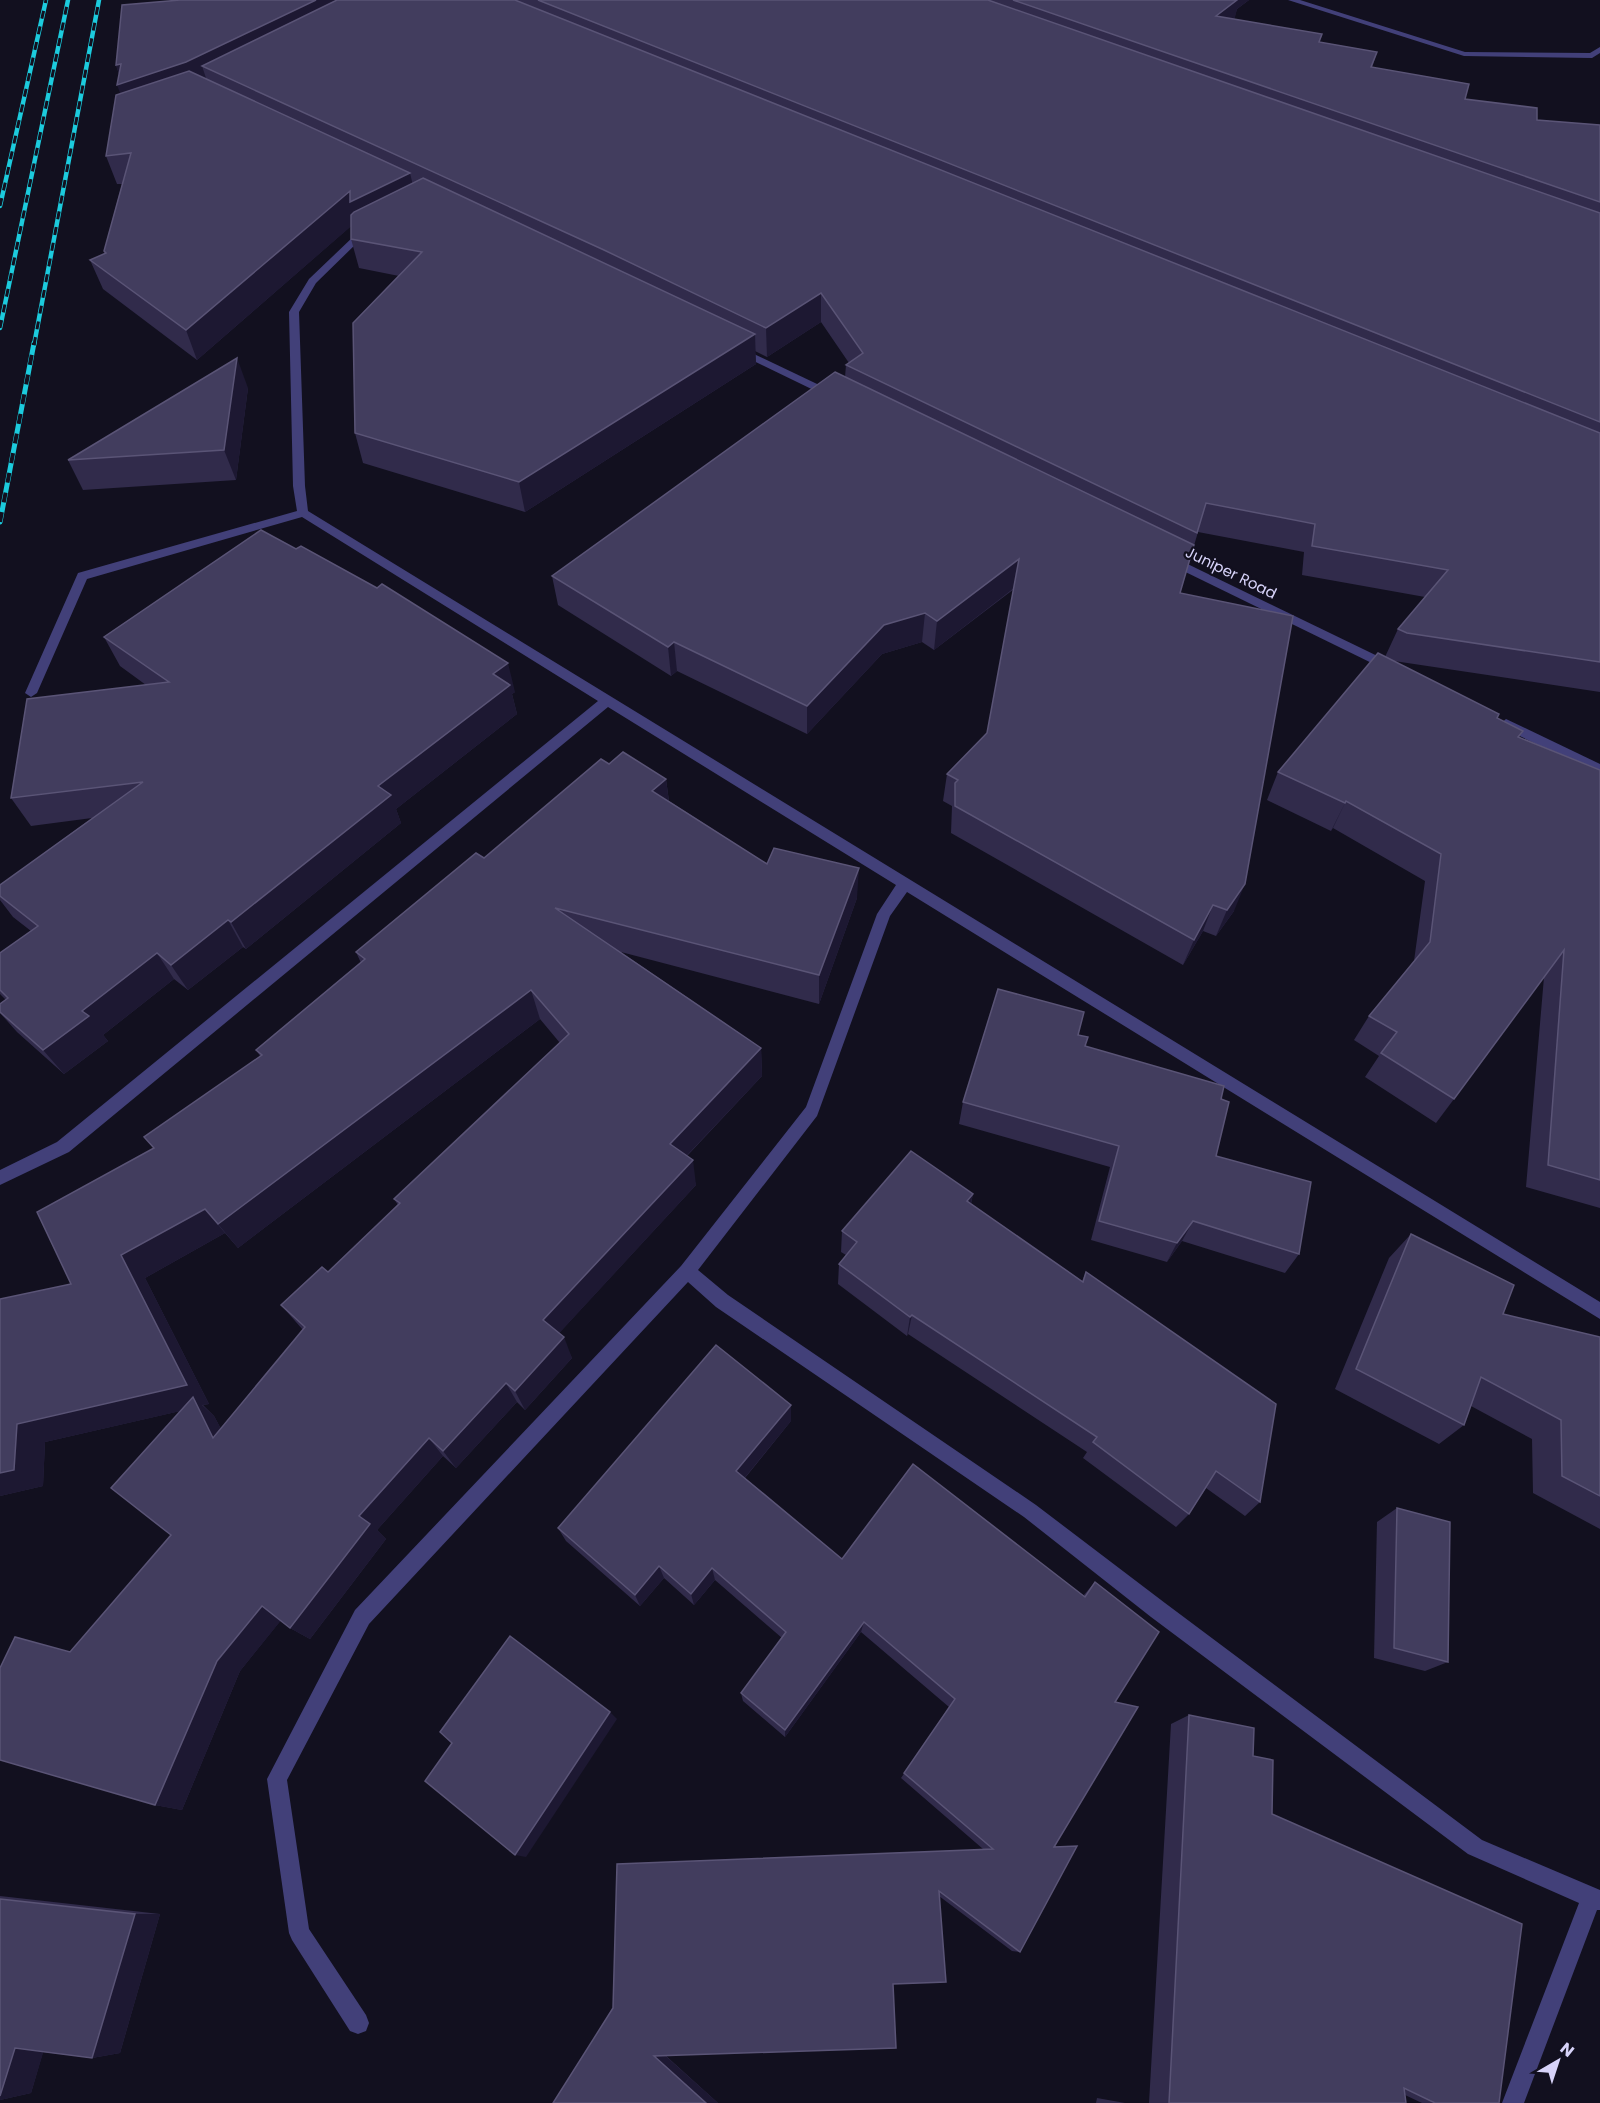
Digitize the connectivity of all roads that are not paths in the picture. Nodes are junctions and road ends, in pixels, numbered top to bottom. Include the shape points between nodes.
1 (1292, 0) edge
2 (1600, 49) edge
3 (375, 229) edge
4 (722, 341) edge
5 (840, 399) edge
6 (303, 513) junction
7 (1162, 556) edge
8 (1399, 672) edge
9 (31, 693) dead end
10 (606, 701) junction
11 (1494, 718) edge
12 (1600, 770) edge
13 (904, 885) junction
14 (0, 1178) edge
15 (687, 1271) junction
16 (1600, 1311) edge
17 (1596, 1899) edge
18 (358, 2023) dead end
19 (1513, 2103) edge

1 - 2 street via 1464,54 1592,56
3 - 6 street via 357,238 312,282 294,312
4 - 5 street
6 - 9 street via 82,576
6 - 10 street
7 - 8 street, Juniper Road
10 - 13 street
10 - 14 street via 63,1147
11 - 12 street
13 - 15 street via 884,914 812,1111
13 - 16 street via 1036,962
15 - 17 street via 722,1301 1030,1511 1475,1846
15 - 18 street via 362,1617 277,1779 299,1933
17 - 19 street

